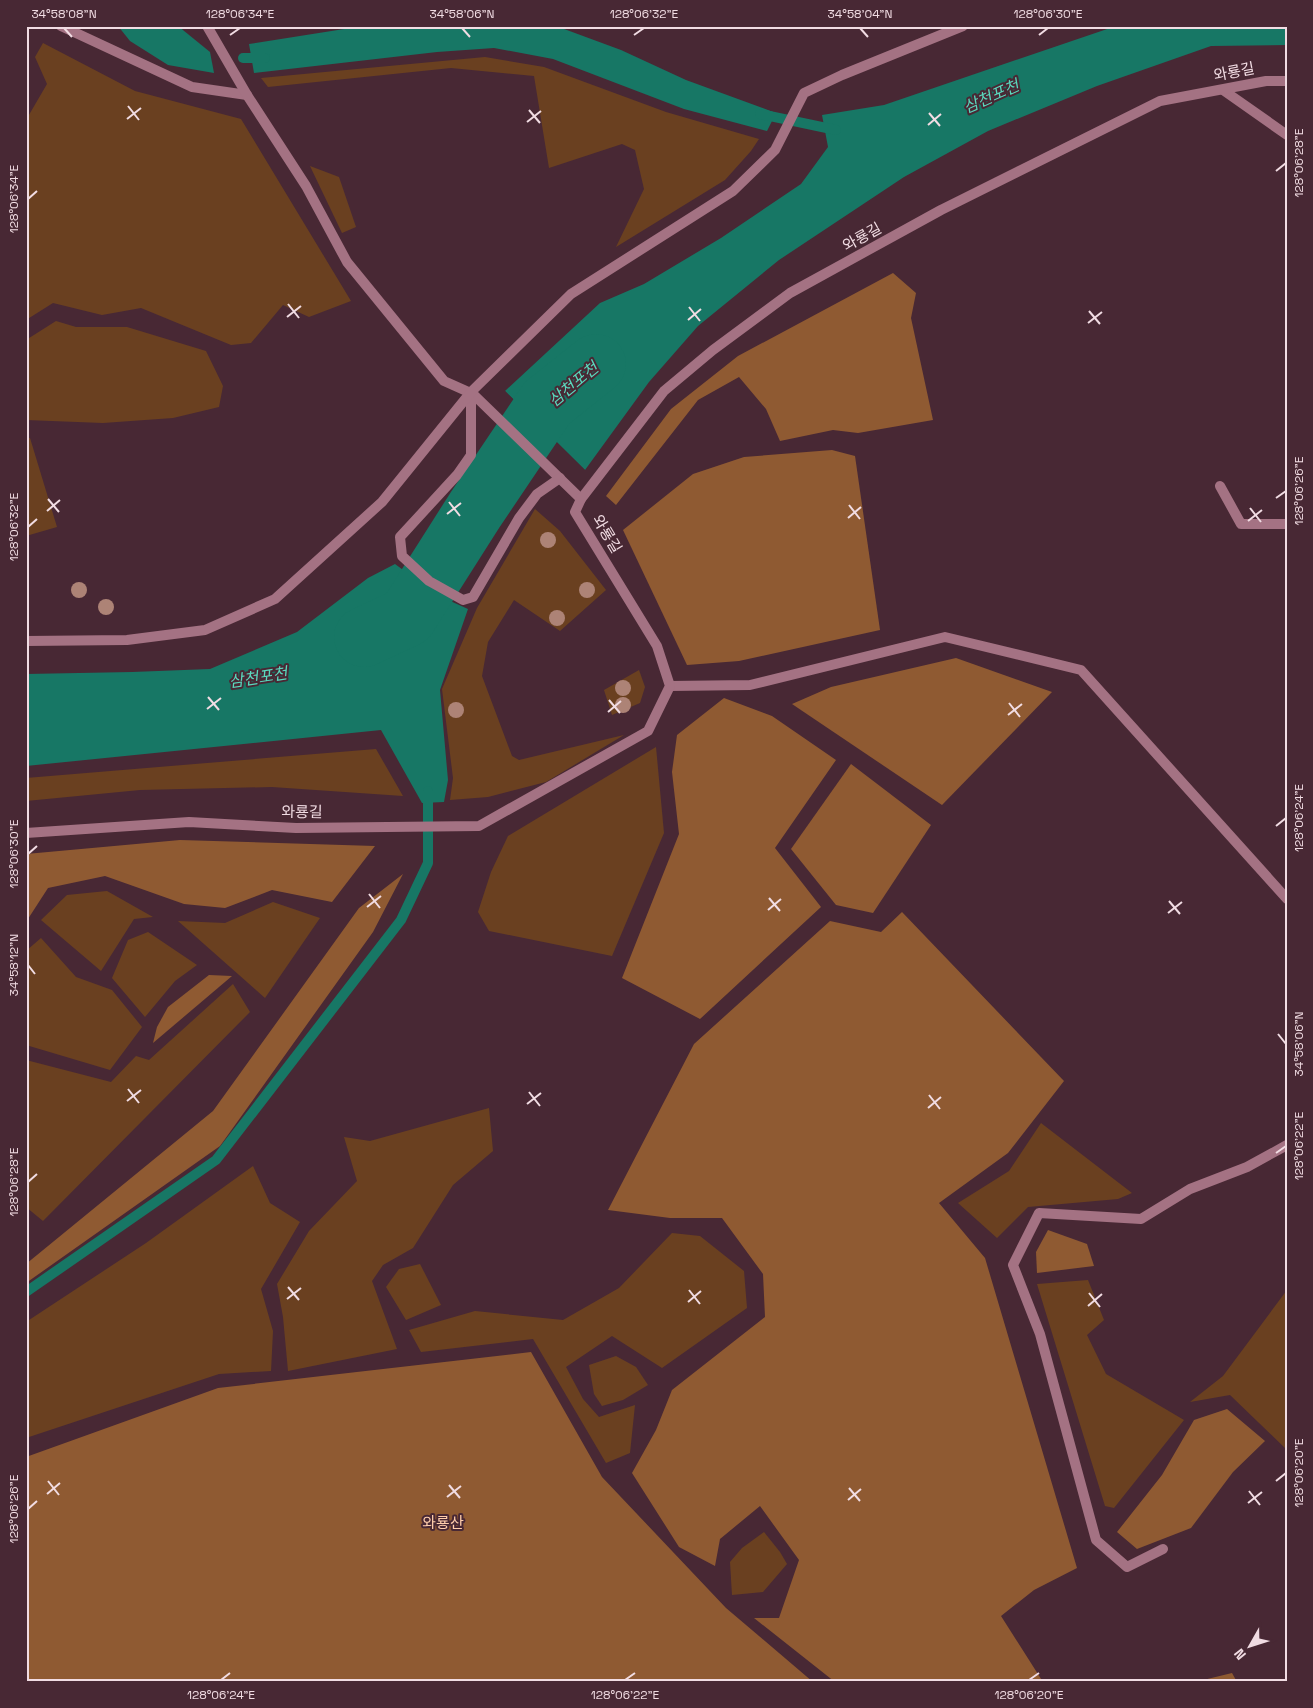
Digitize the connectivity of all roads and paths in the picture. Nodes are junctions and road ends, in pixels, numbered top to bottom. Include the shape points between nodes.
1 (61, 26) edge
2 (207, 26) edge
3 (963, 26) edge
4 (1287, 81) edge
5 (1223, 90) junction
6 (247, 95) junction
7 (1287, 135) edge
8 (472, 393) junction
9 (560, 478) junction
10 (1220, 486) dead end
11 (581, 499) junction
12 (1287, 524) edge
13 (26, 641) edge
14 (670, 686) junction
15 (26, 833) edge
16 (1287, 899) edge
17 (1287, 1145) edge
18 (1163, 1549) dead end

1 - 6 street via 192,87
2 - 6 street
3 - 8 street via 804,93 775,150 733,191 571,294
4 - 5 street, 와룡길
5 - 7 street
5 - 11 street, 와룡길 via 1160,102 942,210 790,293 713,350 664,392
6 - 8 street via 306,186 347,262 444,381
8 - 9 street
8 - 9 street via 471,455 458,475 400,537 402,556 429,581 446,591 463,600 473,597 519,518 537,494
8 - 13 street via 382,502 275,599 205,630 128,640
9 - 11 street
10 - 12 street via 1241,524
11 - 14 street, 와룡길 via 575,512 657,646
14 - 15 street, 와룡길 via 648,731 479,826 296,828 189,822
14 - 16 street via 750,685 945,637 1081,670
17 - 18 street via 1247,1166 1190,1189 1141,1219 1039,1213 1013,1265 1040,1334 1096,1540 1127,1567

